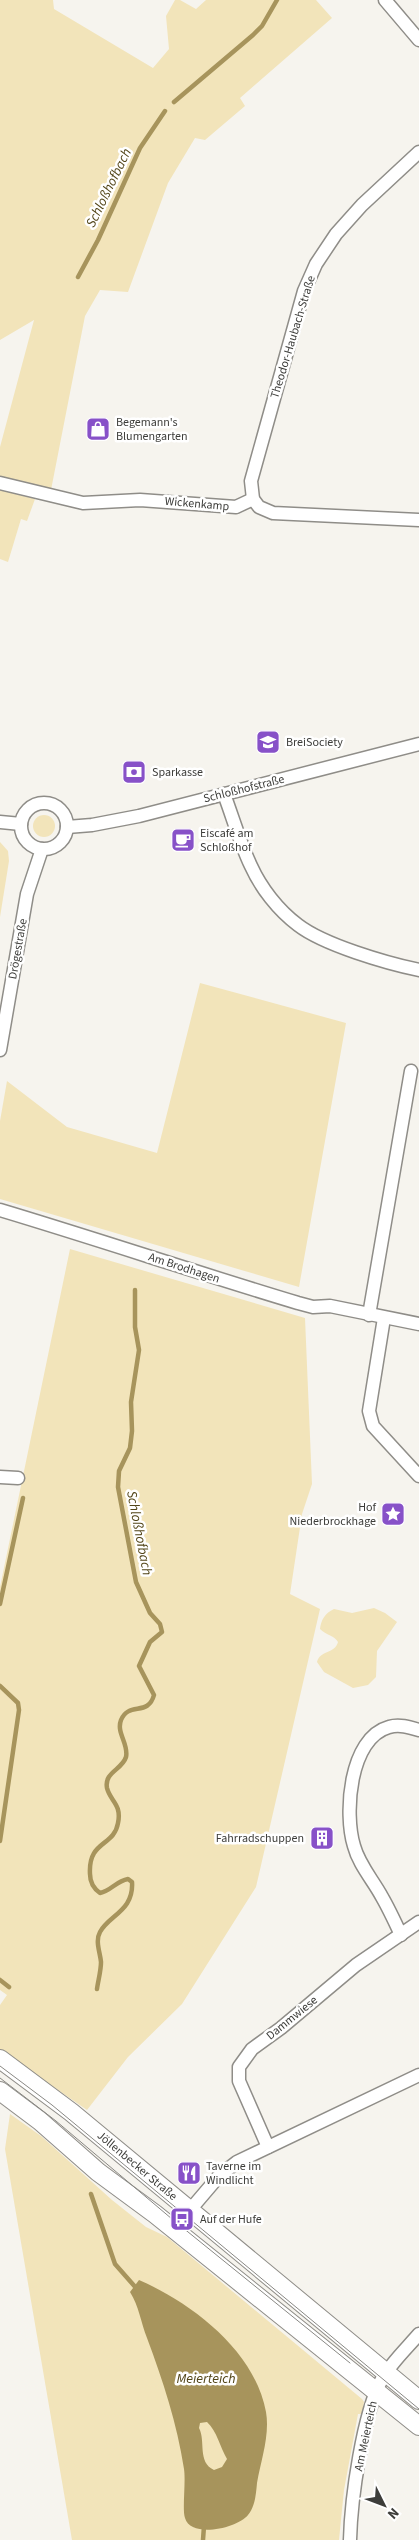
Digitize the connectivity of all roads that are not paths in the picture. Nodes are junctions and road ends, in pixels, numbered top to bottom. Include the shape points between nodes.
1 (385, 0) edge
2 (419, 40) edge
3 (419, 152) edge
4 (0, 483) edge
5 (253, 499) junction
6 (419, 520) edge
7 (419, 744) edge
8 (224, 794) junction
9 (0, 822) edge
10 (20, 824) junction
11 (67, 827) junction
12 (42, 849) junction
13 (419, 970) edge
14 (0, 1050) edge
15 (411, 1071) dead end
16 (0, 1210) edge
17 (369, 1315) junction
18 (384, 1318) junction
19 (419, 1324) edge
20 (419, 1476) edge
21 (0, 1477) edge
22 (18, 1478) dead end
23 (419, 1730) edge
24 (419, 1922) edge
25 (401, 1934) junction
26 (0, 2058) edge
27 (419, 2075) edge
28 (0, 2091) edge
29 (268, 2147) junction
30 (190, 2210) junction
31 (419, 2334) edge
32 (385, 2374) junction
33 (376, 2392) junction
34 (419, 2400) edge
35 (419, 2426) edge
36 (350, 2540) edge

1 - 2 street
3 - 5 street, Theodor-Haubach-Straße via 362,205 336,234 316,264 302,298 251,481
4 - 5 street, Wickenkamp via 83,503 140,500 236,507
5 - 6 street via 259,507 289,515
7 - 8 street, Schloßhofstraße
8 - 11 street, Schloßhofstraße via 138,816
8 - 13 street via 251,866 264,888 299,926 327,940
9 - 10 street
10 - 11 street via 29,808 46,803 61,810
10 - 12 street via 28,843
11 - 12 street via 61,841 52,848
12 - 14 street, Drögestraße via 27,894
15 - 17 street
16 - 17 street, Am Brodhagen via 298,1303
17 - 18 street, Am Brodhagen
18 - 19 street, Am Brodhagen
18 - 20 street via 370,1420
21 - 22 street
23 - 25 street via 399,1725 376,1733 363,1749 351,1786 349,1808 354,1845
24 - 25 street, Dammwiese
25 - 29 street, Dammwiese via 356,1965 252,2049 243,2060 239,2081
26 - 30 main road, Jöllenbecker Straße
27 - 29 street
28 - 33 main road, Jöllenbecker Straße
29 - 30 street via 227,2168
30 - 32 main road, Jöllenbecker Straße
31 - 32 street
32 - 33 street
32 - 34 main road, Jöllenbecker Straße
33 - 35 main road, Jöllenbecker Straße
33 - 36 street, Am Meierteich via 369,2412 355,2487

